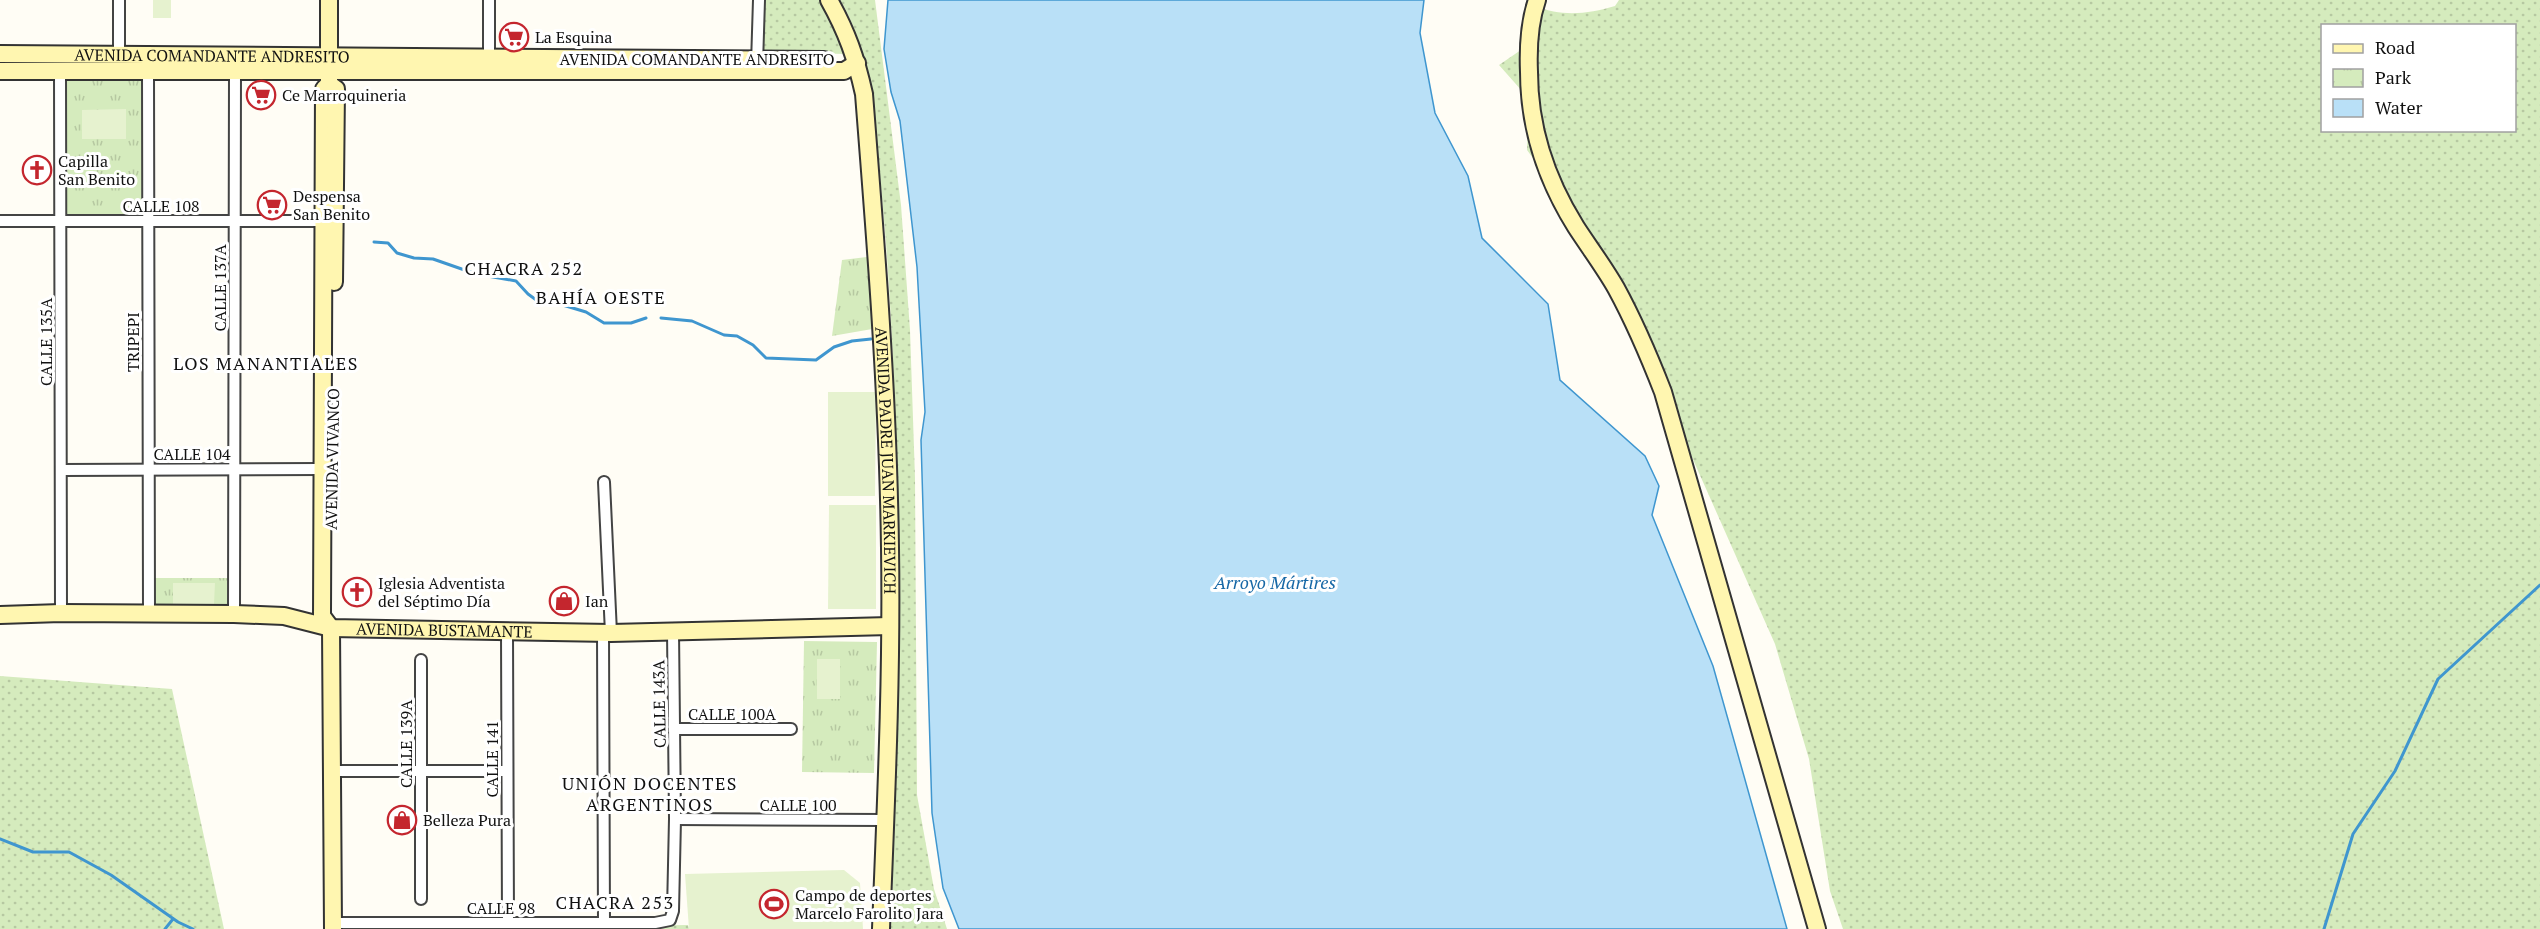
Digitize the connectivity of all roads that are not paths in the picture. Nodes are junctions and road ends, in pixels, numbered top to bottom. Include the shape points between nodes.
1 (119, 0) edge
2 (329, 0) edge
3 (489, 0) edge
4 (759, 0) edge
5 (829, 0) edge
6 (1537, 0) edge
7 (0, 54) edge
8 (119, 55) junction
9 (857, 63) junction
10 (489, 64) junction
11 (757, 65) junction
12 (329, 70) junction
13 (0, 71) edge
14 (60, 71) junction
15 (148, 71) junction
16 (235, 71) junction
17 (0, 221) edge
18 (61, 221) junction
19 (148, 221) junction
20 (235, 221) junction
21 (323, 221) junction
22 (234, 469) junction
23 (322, 469) junction
24 (61, 470) junction
25 (148, 470) junction
26 (604, 482) dead end
27 (61, 613) junction
28 (148, 613) junction
29 (234, 614) junction
30 (0, 615) edge
31 (329, 623) junction
32 (890, 626) junction
33 (507, 631) junction
34 (673, 631) junction
35 (607, 632) junction
36 (421, 660) dead end
37 (674, 729) junction
38 (790, 729) dead end
39 (332, 771) junction
40 (421, 771) junction
41 (507, 771) junction
42 (675, 819) junction
43 (885, 820) junction
44 (421, 899) dead end
45 (670, 920) joint
46 (604, 922) junction
47 (507, 923) junction
48 (333, 926) edge
49 (881, 929) edge
50 (1818, 929) edge

1 - 8 street
2 - 12 main road, AVENIDA VIVANCO
3 - 10 street
4 - 11 street
5 - 9 main road, AVENIDA PADRE JUAN MARKIEVICH
6 - 50 main road via 1528,45 1529,99 1537,144 1554,186 1625,306 1663,392
7 - 8 main road, AVENIDA COMANDANTE ANDRESITO
8 - 12 main road, AVENIDA COMANDANTE ANDRESITO
9 - 11 main road, AVENIDA COMANDANTE ANDRESITO via 843,60
9 - 32 main road, AVENIDA PADRE JUAN MARKIEVICH via 864,94 884,366
10 - 11 main road, AVENIDA COMANDANTE ANDRESITO
10 - 12 main road, AVENIDA COMANDANTE ANDRESITO
12 - 16 main road, AVENIDA COMANDANTE ANDRESITO
12 - 21 main road, AVENIDA VIVANCO via 324,89
12 - 31 main road, AVENIDA VIVANCO via 336,100
13 - 14 main road, AVENIDA COMANDANTE ANDRESITO
14 - 15 main road, AVENIDA COMANDANTE ANDRESITO
14 - 18 street, CALLE 135A
15 - 16 main road, AVENIDA COMANDANTE ANDRESITO
15 - 19 street, TRIPEPI
16 - 20 street, CALLE 137A
17 - 18 street, CALLE 108
18 - 19 street, CALLE 108
18 - 24 street, CALLE 135A
19 - 20 street, CALLE 108
19 - 25 street, TRIPEPI
20 - 21 street, CALLE 108
20 - 22 street, CALLE 137A
21 - 23 main road, AVENIDA VIVANCO
22 - 23 street, CALLE 104
22 - 25 street, CALLE 104
22 - 29 street, CALLE 137A
23 - 31 main road, AVENIDA VIVANCO via 322,616
24 - 25 street, CALLE 104
24 - 27 street, CALLE 135A
25 - 28 street, TRIPEPI
26 - 35 street
27 - 28 main road, AVENIDA BUSTAMANTE
27 - 30 main road, AVENIDA BUSTAMANTE
28 - 29 main road, AVENIDA BUSTAMANTE
29 - 31 main road, AVENIDA BUSTAMANTE
31 - 33 main road, AVENIDA BUSTAMANTE
31 - 39 main road, AVENIDA VIVANCO
32 - 34 main road, AVENIDA BUSTAMANTE
32 - 43 main road, AVENIDA PADRE JUAN MARKIEVICH
33 - 35 main road, AVENIDA BUSTAMANTE
33 - 41 street, CALLE 141
34 - 35 main road, AVENIDA BUSTAMANTE
34 - 37 street, CALLE 143A
35 - 46 street
36 - 40 street, CALLE 139A
37 - 38 street, CALLE 100A
37 - 42 street, CALLE 143A
39 - 40 street
39 - 48 main road, AVENIDA VIVANCO
40 - 41 street
40 - 44 street, CALLE 139A
41 - 47 street, CALLE 141
42 - 43 street, CALLE 100
42 - 45 street, CALLE 143A
43 - 49 main road, AVENIDA PADRE JUAN MARKIEVICH
45 - 46 street, CALLE 98
46 - 47 street, CALLE 98
47 - 48 street, CALLE 98

